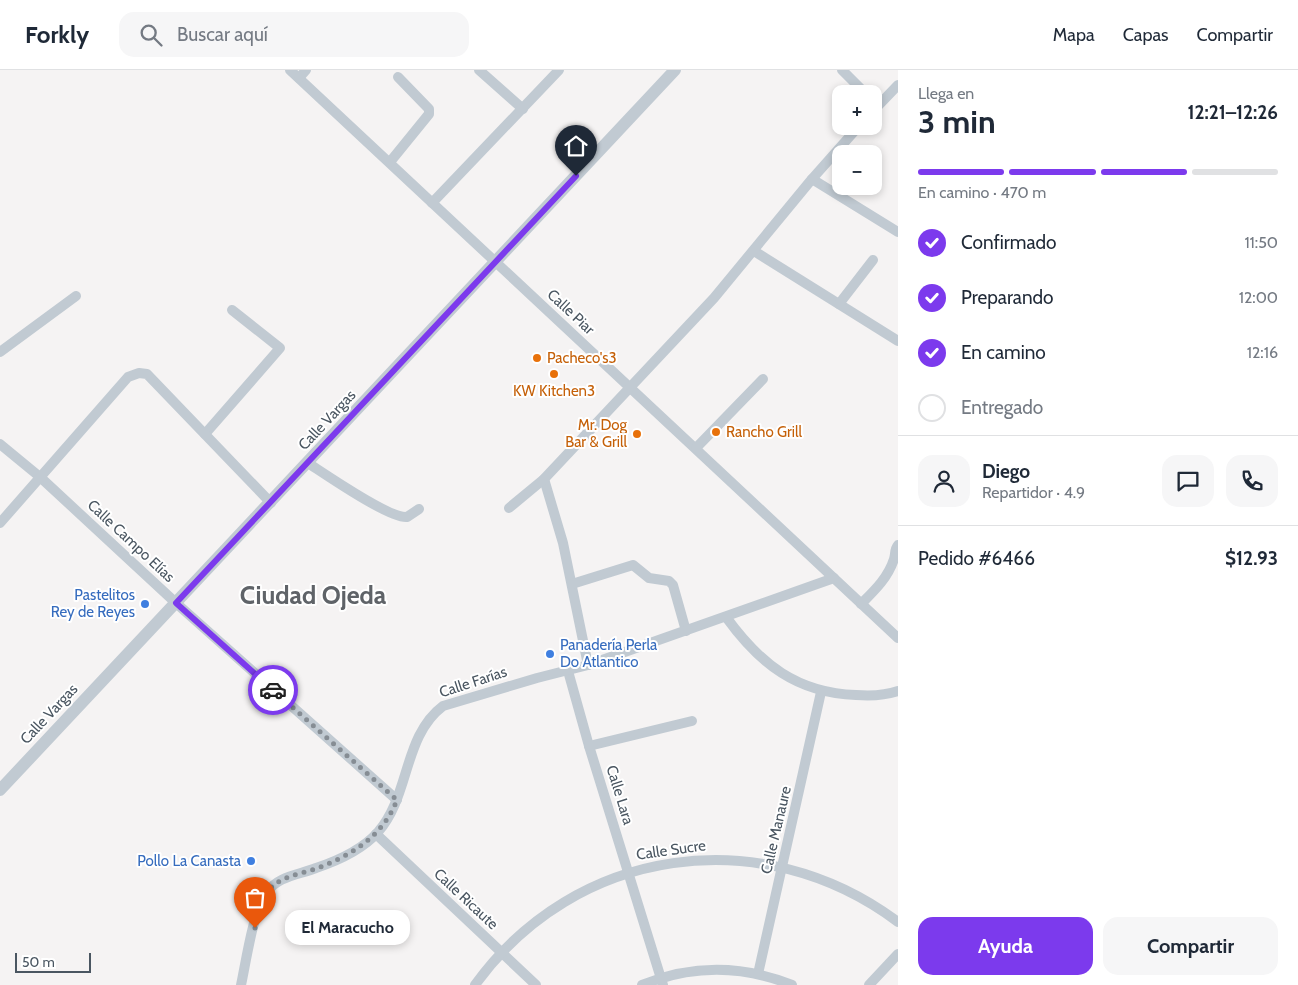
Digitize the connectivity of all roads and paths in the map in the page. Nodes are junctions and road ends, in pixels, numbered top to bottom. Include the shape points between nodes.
1 (290, 70) edge
2 (479, 70) edge
3 (559, 70) edge
4 (675, 70) edge
5 (842, 70) edge
6 (302, 74) edge
7 (398, 78) dead end
8 (898, 84) edge
9 (857, 85) edge
10 (882, 99) edge
11 (523, 109) junction
12 (851, 135) edge
13 (390, 162) junction
14 (812, 178) junction
15 (432, 203) junction
16 (898, 232) edge
17 (754, 251) junction
18 (873, 260) dead end
19 (495, 262) junction
20 (76, 296) dead end
21 (839, 304) junction
22 (232, 310) dead end
23 (898, 341) edge
24 (0, 352) edge
25 (763, 379) dead end
26 (630, 388) junction
27 (205, 434) junction
28 (0, 445) edge
29 (696, 448) junction
30 (308, 463) junction
31 (40, 478) junction
32 (544, 479) junction
33 (271, 503) junction
34 (509, 508) dead end
35 (419, 509) dead end
36 (0, 523) edge
37 (898, 545) edge
38 (834, 578) junction
39 (572, 584) junction
40 (176, 603) junction
41 (861, 604) junction
42 (726, 617) junction
43 (686, 631) junction
44 (898, 638) edge
45 (588, 665) junction
46 (568, 671) junction
47 (898, 691) edge
48 (821, 692) junction
49 (692, 721) dead end
50 (589, 746) junction
51 (0, 790) edge
52 (397, 800) junction
53 (376, 834) junction
54 (782, 867) junction
55 (628, 872) junction
56 (898, 922) edge
57 (502, 953) junction
58 (898, 954) edge
59 (758, 974) junction
60 (661, 981) edge
61 (241, 985) edge
62 (475, 985) edge
63 (536, 985) edge
64 (642, 985) edge
65 (792, 985) edge
66 (869, 985) edge

1 - 6 street, Calle Piar
2 - 11 street
3 - 11 street
4 - 19 street, Calle Vargas
5 - 9 street
6 - 13 street, Calle Piar
7 - 13 street via 429,109 429,114
8 - 10 street
11 - 15 street
12 - 14 street
13 - 15 street, Calle Piar
14 - 16 street
14 - 17 street
15 - 19 street, Calle Piar
17 - 21 street
17 - 26 street
18 - 21 street
19 - 26 street, Calle Piar
19 - 30 street, Calle Vargas
20 - 24 street
21 - 23 street
22 - 27 street via 280,348
25 - 29 street
26 - 29 street, Calle Piar
26 - 32 street
27 - 31 street via 148,374 138,373 128,377
27 - 33 street
28 - 31 street, Calle Campo Elías
29 - 38 street, Calle Piar
30 - 33 street, Calle Vargas
30 - 35 street via 396,515 407,517
31 - 36 street
31 - 40 street, Calle Campo Elías
32 - 34 street
32 - 39 street
33 - 40 street, Calle Vargas
37 - 41 street via 881,585
38 - 41 street, Calle Piar
38 - 42 street, Calle Farías
39 - 43 street via 633,565 649,578 673,585
39 - 45 street
40 - 51 street, Calle Vargas
40 - 52 street, Calle Campo Elías
41 - 44 street, Calle Piar
42 - 43 street, Calle Farías
42 - 48 street via 758,656 788,677
43 - 45 street, Calle Farías
45 - 46 street, Calle Farías
46 - 50 street, Calle Lara
46 - 52 street, Calle Farías via 442,706 430,716 415,746
47 - 48 street via 872,696
48 - 54 street, Calle Manaure
49 - 50 street
50 - 55 street, Calle Lara
52 - 53 street, Calle Farías via 391,816
53 - 57 street, Calle Ricaute
53 - 61 street, Calle Farías via 350,853 284,878 269,890 259,908
54 - 55 street, Calle Sucre via 739,860 695,860
54 - 56 street, Calle Sucre via 836,885 870,902
54 - 59 street, Calle Manaure
55 - 57 street, Calle Sucre via 582,892 552,910 524,930
55 - 60 street, Calle Lara
57 - 62 street, Calle Sucre
57 - 63 street, Calle Ricaute
58 - 66 street
59 - 60 street via 707,969
59 - 65 street
60 - 64 street

